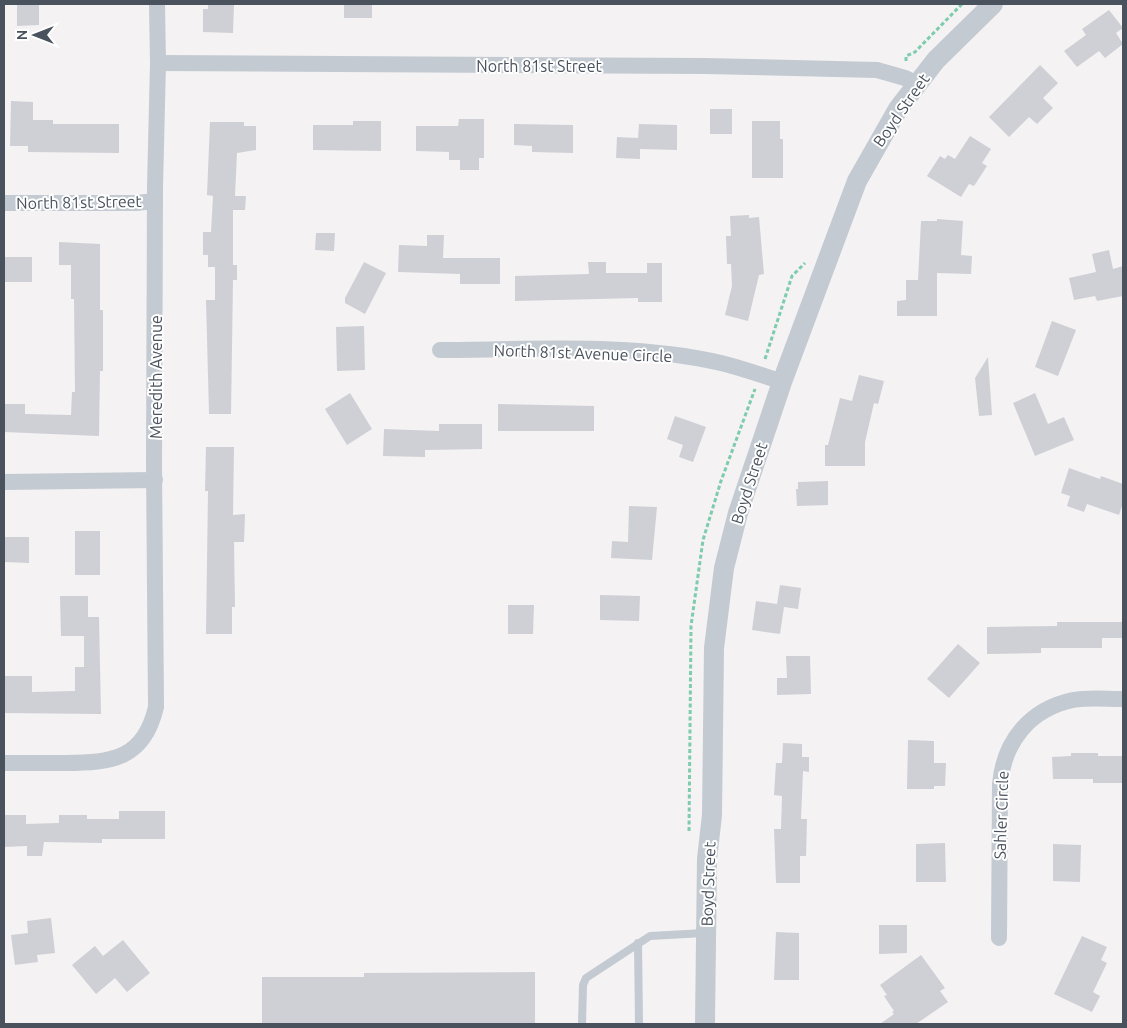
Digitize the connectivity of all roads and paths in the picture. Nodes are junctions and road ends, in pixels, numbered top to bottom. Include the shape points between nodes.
1 (157, 4) edge
2 (993, 4) edge
3 (158, 64) junction
4 (917, 84) junction
5 (155, 201) junction
6 (4, 203) edge
7 (440, 350) dead end
8 (782, 382) junction
9 (155, 480) junction
10 (4, 482) edge
11 (1123, 699) edge
12 (4, 762) edge
13 (706, 933) junction
14 (998, 938) dead end
15 (638, 944) junction
16 (582, 1024) edge
17 (639, 1024) edge
18 (705, 1024) edge

1 - 3 street, Meredith Avenue
2 - 4 street, Boyd Street via 936,60
3 - 4 street, North 81st Street via 705,66 877,70
3 - 5 street, Meredith Avenue
4 - 8 street, Boyd Street via 884,130 856,181
5 - 6 street, North 81st Street
5 - 9 street, Meredith Avenue
7 - 8 street, North 81st Avenue Circle via 602,350 662,354 721,363
8 - 13 street, Boyd Street via 738,513 724,568 717,615
9 - 10 street via 126,483
9 - 12 street, Meredith Avenue via 156,707 152,723 137,746 123,756 105,762
11 - 14 street, Sahler Circle via 1073,700 1053,705 1028,721 1017,733 1004,760 1000,784
13 - 15 lane via 650,936
13 - 18 street, Boyd Street
15 - 16 lane via 586,978
15 - 17 lane

